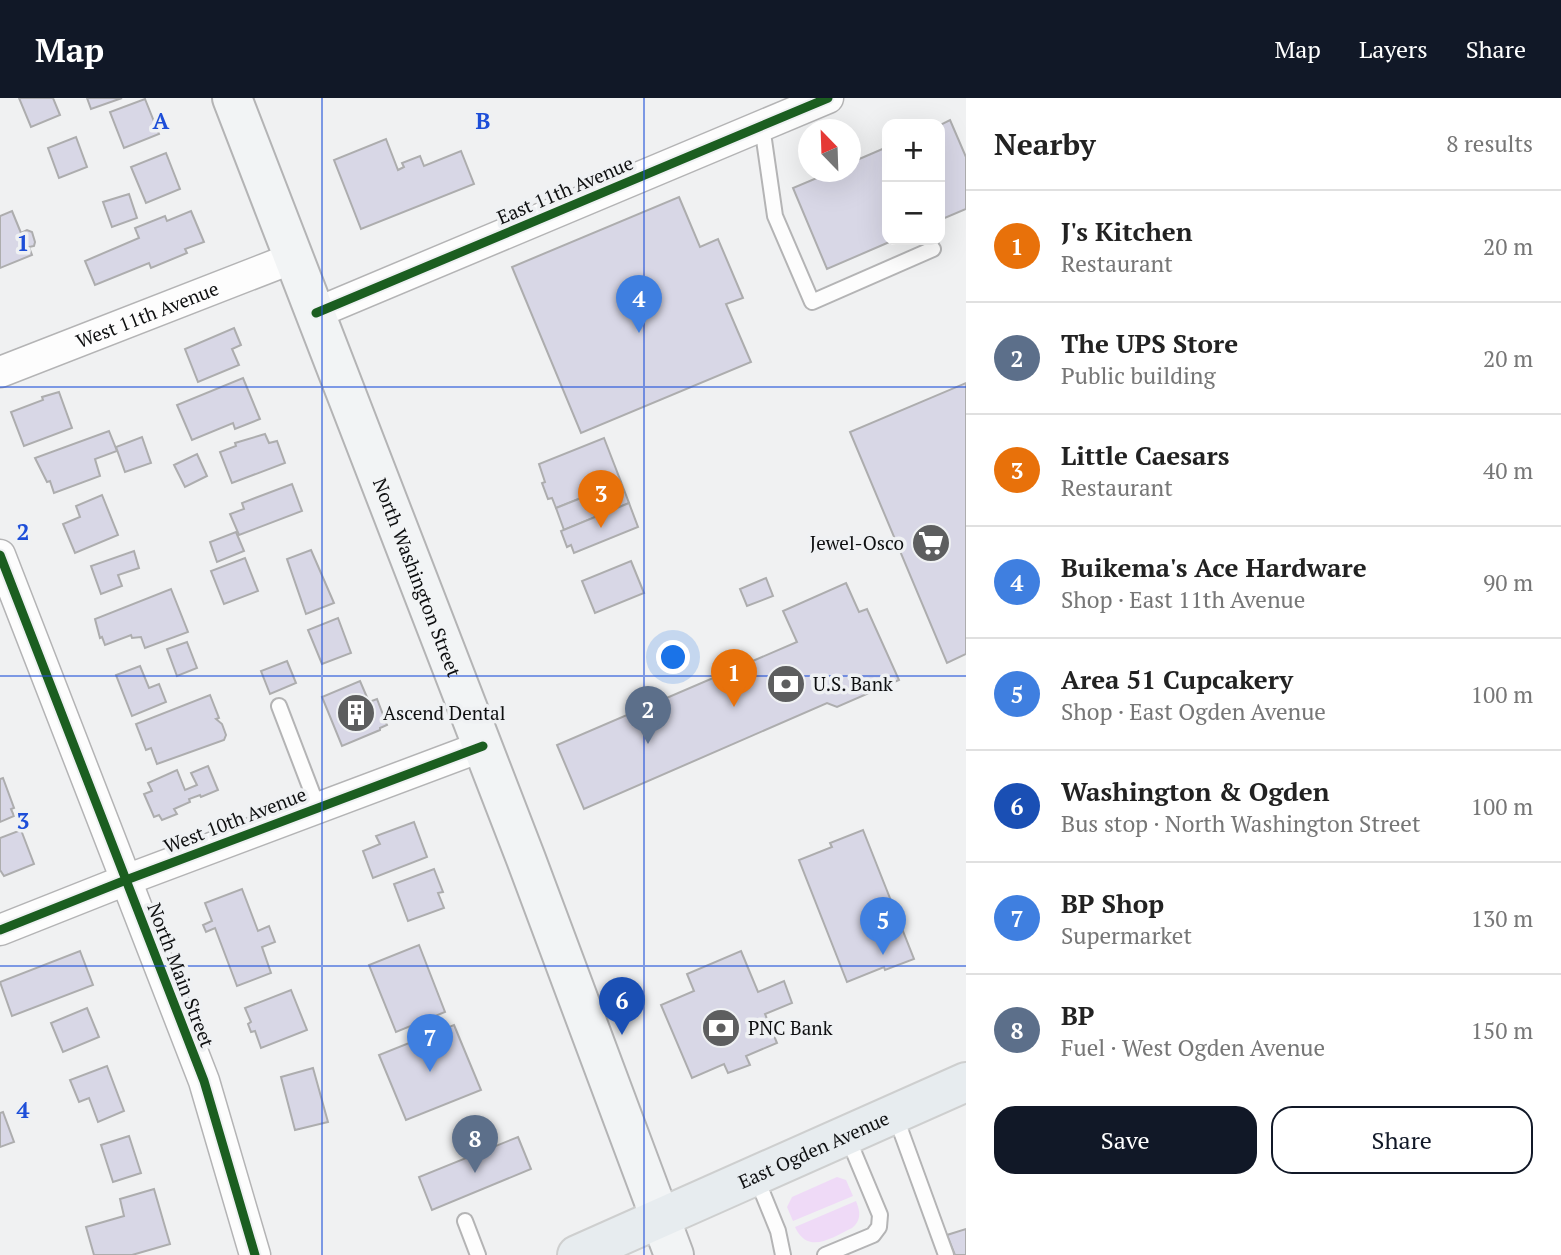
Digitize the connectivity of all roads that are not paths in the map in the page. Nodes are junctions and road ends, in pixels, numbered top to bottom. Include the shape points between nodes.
1 (232, 98) edge
2 (828, 98) edge
3 (762, 126) junction
4 (933, 249) dead end
5 (293, 258) junction
6 (316, 313) junction
7 (0, 372) edge
8 (0, 555) edge
9 (279, 706) dead end
10 (483, 746) junction
11 (318, 808) junction
12 (126, 880) junction
13 (0, 930) edge
14 (966, 1082) edge
15 (894, 1114) junction
16 (847, 1135) junction
17 (755, 1176) junction
18 (660, 1219) junction
19 (465, 1221) dead end
20 (255, 1255) edge
21 (478, 1255) edge
22 (578, 1255) edge
23 (674, 1255) edge
24 (783, 1255) edge
25 (825, 1255) edge
26 (946, 1255) edge

1 - 5 main road, North Washington Street
2 - 3 street, East 11th Avenue
3 - 4 lane via 775,216 812,302
3 - 6 street, East 11th Avenue
5 - 6 main road, North Washington Street
5 - 7 street, West 11th Avenue
6 - 10 main road, North Washington Street
8 - 12 street, North Main Street
9 - 11 lane
10 - 11 street, West 10th Avenue
10 - 18 main road, North Washington Street
11 - 12 street, West 10th Avenue
12 - 13 street, West 10th Avenue
12 - 20 street, North Main Street via 204,1081
14 - 15 main road, East Ogden Avenue
15 - 16 main road, East Ogden Avenue
15 - 26 lane
16 - 17 main road, East Ogden Avenue
16 - 25 lane via 876,1203 879,1227 873,1235
17 - 18 main road, East Ogden Avenue
17 - 24 lane
18 - 22 main road, East Ogden Avenue
18 - 23 main road, North Washington Street
19 - 21 lane

